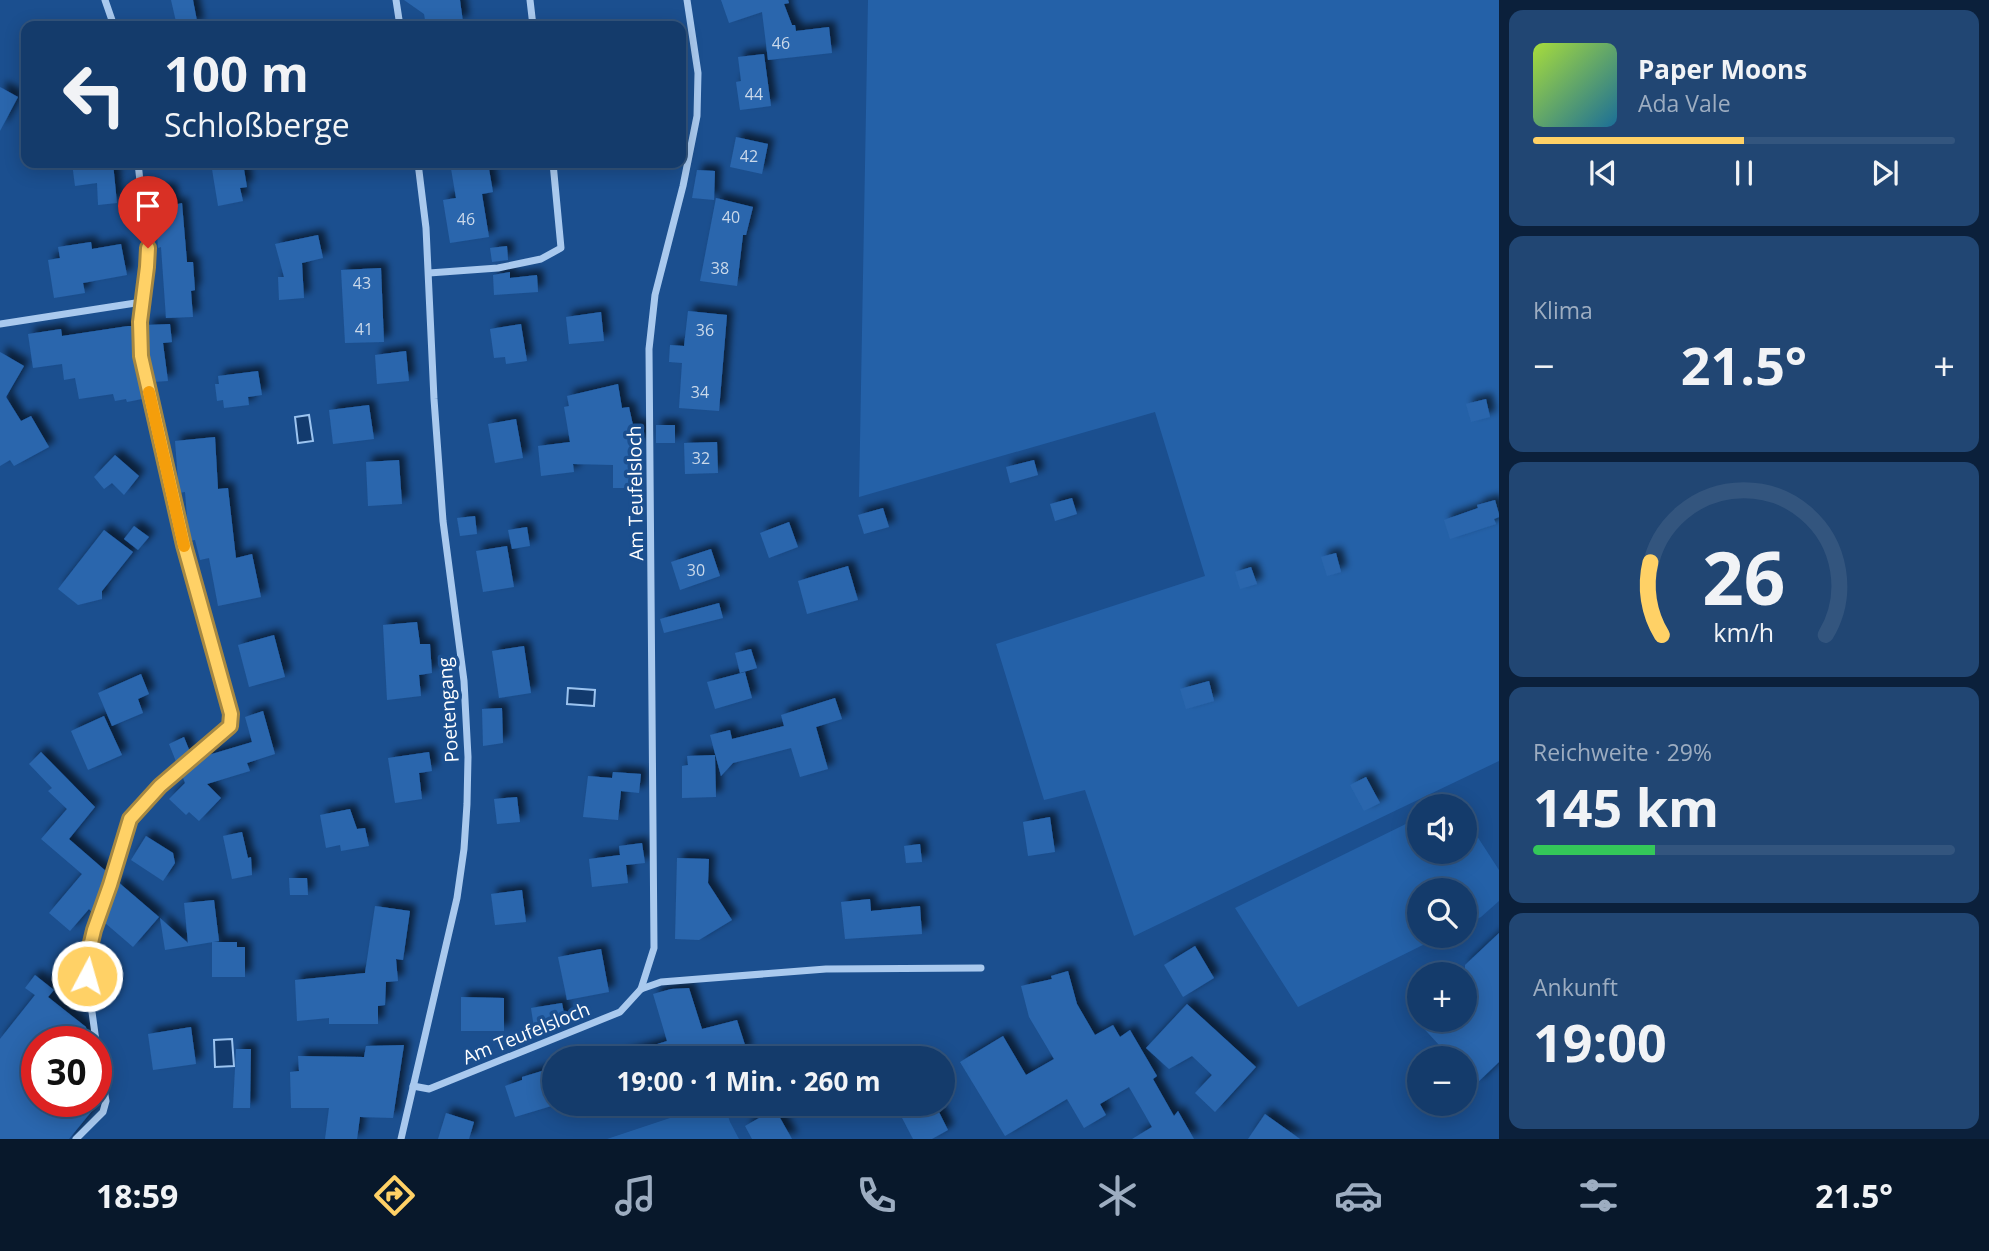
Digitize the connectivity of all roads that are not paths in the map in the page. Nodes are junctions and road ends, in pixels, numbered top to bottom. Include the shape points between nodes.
1 (105, 0) edge
2 (397, 0) edge
3 (530, 0) edge
4 (687, 0) edge
5 (112, 21) edge
6 (399, 21) edge
7 (532, 21) edge
8 (139, 168) edge
9 (419, 168) edge
10 (553, 168) edge
11 (429, 273) junction
12 (142, 302) junction
13 (0, 324) edge
14 (981, 968) dead end
15 (642, 989) junction
16 (94, 1026) edge
17 (413, 1086) junction
18 (98, 1117) edge
19 (76, 1139) edge
20 (401, 1139) edge

1 - 5 street
2 - 6 street
3 - 7 street
4 - 15 street, Am Teufelsloch via 698,73 697,116 655,295 649,349 654,948
8 - 12 street via 148,254
9 - 11 street, Poetengang
10 - 11 street via 561,248 541,259
11 - 17 street, Poetengang via 438,461 464,681 468,757 457,898
12 - 13 street
12 - 16 street via 143,368 184,545 231,714 230,726 160,786 130,819 89,951 87,976
14 - 15 street via 826,969 661,982
15 - 17 street, Am Teufelsloch via 620,1012 429,1089
17 - 20 street, Poetengang
18 - 19 street

